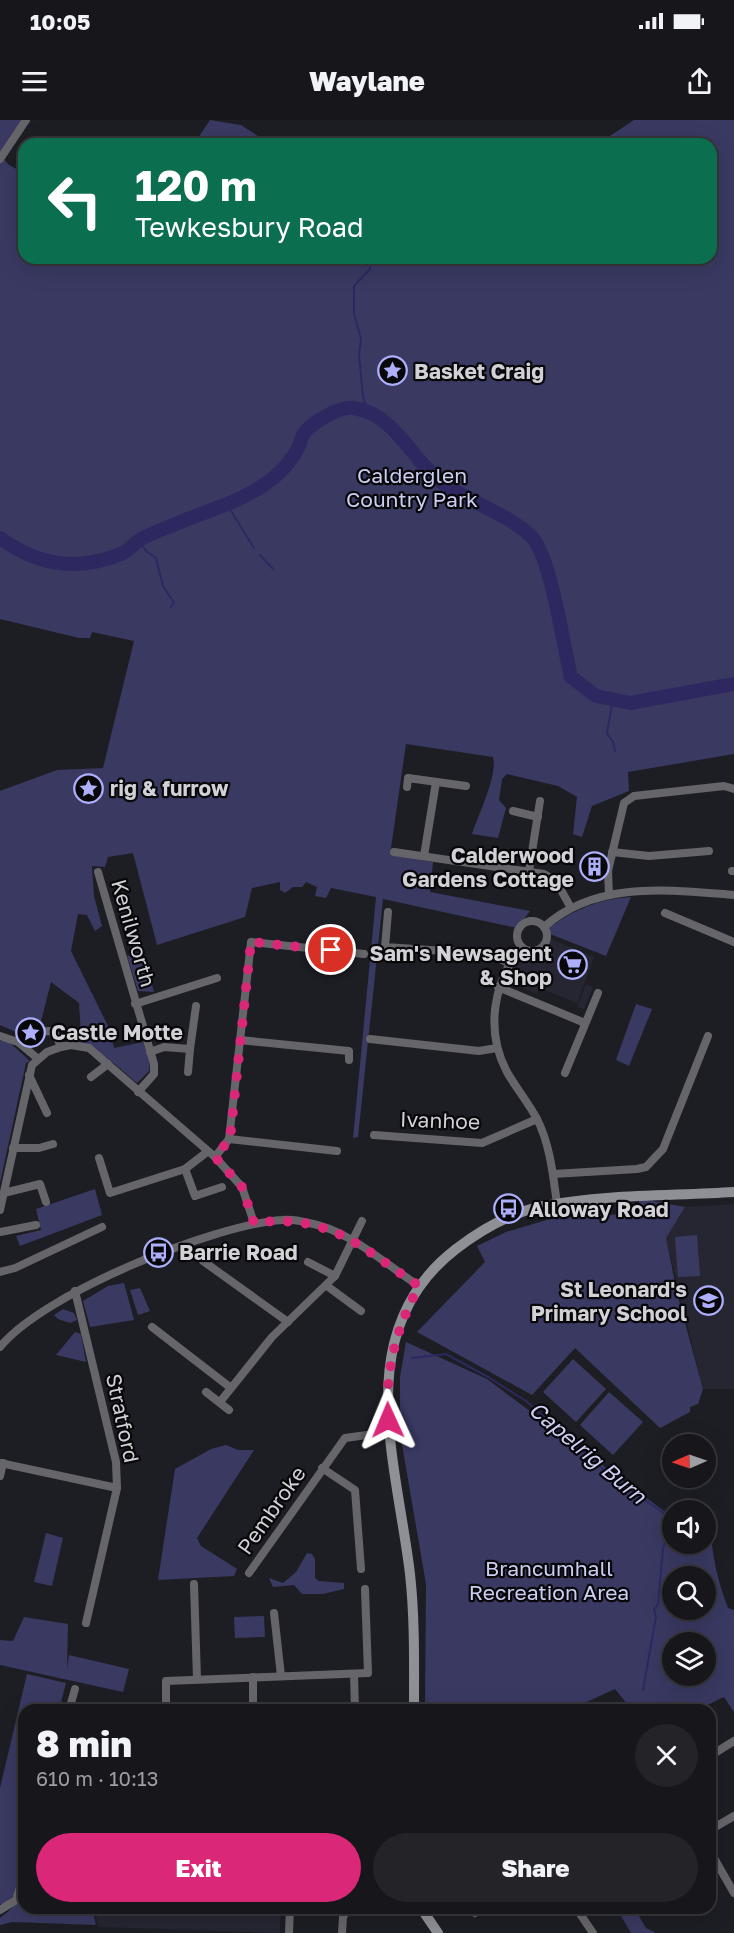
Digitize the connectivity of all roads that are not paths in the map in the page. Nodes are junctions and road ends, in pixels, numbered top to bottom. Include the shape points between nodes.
1 (26, 120) edge
2 (0, 159) edge
3 (436, 782) junction
4 (466, 786) dead end
5 (407, 787) dead end
6 (734, 789) edge
7 (540, 801) dead end
8 (513, 812) dead end
9 (538, 817) junction
10 (709, 851) dead end
11 (394, 852) dead end
12 (612, 852) junction
13 (424, 856) junction
14 (529, 871) junction
15 (98, 872) dead end
16 (609, 895) junction
17 (734, 895) edge
18 (571, 908) junction
19 (388, 912) dead end
20 (665, 913) dead end
21 (544, 927) junction
22 (734, 942) edge
23 (522, 946) junction
24 (364, 954) dead end
25 (508, 963) junction
26 (217, 978) dead end
27 (498, 987) junction
28 (598, 993) dead end
29 (135, 1004) junction
30 (196, 1006) dead end
31 (585, 1023) junction
32 (30, 1032) dead end
33 (0, 1036) edge
34 (708, 1036) dead end
35 (370, 1039) dead end
36 (240, 1040) junction
37 (61, 1047) junction
38 (497, 1048) junction
39 (190, 1049) junction
40 (150, 1052) junction
41 (37, 1058) junction
42 (349, 1060) dead end
43 (108, 1064) junction
44 (188, 1072) dead end
45 (565, 1073) dead end
46 (29, 1074) junction
47 (91, 1077) dead end
48 (138, 1092) junction
49 (47, 1113) dead end
50 (537, 1119) junction
51 (374, 1135) dead end
52 (230, 1139) junction
53 (53, 1144) dead end
54 (13, 1148) junction
55 (337, 1151) dead end
56 (211, 1154) junction
57 (99, 1158) dead end
58 (185, 1169) junction
59 (553, 1174) junction
60 (222, 1187) dead end
61 (734, 1192) edge
62 (4, 1193) junction
63 (46, 1202) dead end
64 (557, 1204) junction
65 (0, 1210) edge
66 (362, 1221) dead end
67 (254, 1223) junction
68 (36, 1225) dead end
69 (102, 1227) dead end
70 (0, 1232) edge
71 (353, 1242) junction
72 (203, 1261) dead end
73 (308, 1262) dead end
74 (0, 1272) edge
75 (335, 1276) junction
76 (327, 1286) junction
77 (419, 1286) junction
78 (75, 1291) junction
79 (361, 1311) dead end
80 (288, 1322) junction
81 (152, 1328) dead end
82 (1, 1344) edge
83 (231, 1388) junction
84 (206, 1392) dead end
85 (220, 1402) junction
86 (229, 1410) dead end
87 (389, 1432) junction
88 (1, 1463) edge
89 (322, 1468) junction
90 (0, 1476) edge
91 (117, 1488) junction
92 (361, 1569) dead end
93 (249, 1573) dead end
94 (194, 1584) dead end
95 (364, 1589) dead end
96 (274, 1612) dead end
97 (86, 1623) dead end
98 (354, 1674) junction
99 (281, 1676) junction
100 (253, 1677) junction
101 (196, 1679) junction
102 (75, 1689) dead end
103 (71, 1704) edge
104 (166, 1704) edge
105 (253, 1704) edge
106 (356, 1704) edge
107 (414, 1704) edge
108 (734, 1742) edge
109 (716, 1752) edge
110 (734, 1816) edge
111 (716, 1826) edge
112 (716, 1861) edge
113 (733, 1889) edge
114 (18, 1894) edge
115 (0, 1910) edge
116 (290, 1914) edge
117 (345, 1914) edge
118 (426, 1914) edge
119 (580, 1914) edge
120 (289, 1933) edge
121 (342, 1933) edge
122 (438, 1933) edge
123 (593, 1933) edge

1 - 2 street
3 - 4 street
3 - 5 street via 408,778
3 - 13 street
6 - 12 street via 724,786 634,796 624,803 620,813
7 - 9 street
8 - 9 street
9 - 14 street
10 - 12 street via 649,856
11 - 13 street
12 - 16 street
13 - 14 street
14 - 18 street via 556,881
15 - 29 street, Kenilworth
16 - 17 street via 656,890
16 - 18 street
18 - 21 street
19 - 25 street via 385,947 490,954
20 - 22 street
21 - 23 street via 546,941 540,948 530,951
21 - 23 street via 532,921 523,924 517,935
23 - 25 street
24 - 36 street via 251,942
25 - 27 street
26 - 29 street, Kenilworth
27 - 31 street
27 - 38 street via 494,1024
28 - 31 street
29 - 40 street, Kenilworth
30 - 39 street
31 - 45 street
32 - 37 street via 50,1031
33 - 41 street via 18,1042
34 - 59 street via 663,1149 652,1161 637,1169
35 - 38 street via 479,1051
36 - 42 street via 349,1051
36 - 52 street
37 - 41 street
37 - 43 street via 88,1048
38 - 50 street via 508,1074
39 - 40 street via 164,1047
39 - 44 street
40 - 48 street, Kenilworth via 154,1074
41 - 46 street
43 - 47 street
43 - 48 street
46 - 49 street
46 - 54 street
48 - 56 street
50 - 51 street, Ivanhoe via 482,1143
50 - 59 street
52 - 55 street
52 - 56 street
53 - 54 street
54 - 62 street
56 - 58 street
56 - 67 street via 242,1187
57 - 58 street via 110,1193
58 - 60 street via 195,1196
59 - 64 street
61 - 64 street
62 - 63 street via 40,1184
62 - 65 street
64 - 77 street via 501,1220 480,1232 442,1259
66 - 71 street
67 - 71 street via 284,1219 312,1223
67 - 78 street via 132,1266
68 - 70 street
69 - 74 street
71 - 75 street
71 - 77 street
72 - 80 street
73 - 75 street
75 - 76 street
76 - 79 street
76 - 80 street
77 - 87 street via 393,1345 387,1399
78 - 82 street
78 - 91 street, Stratford via 116,1462
80 - 83 street
81 - 83 street
83 - 85 street
84 - 85 street
85 - 86 street
87 - 89 street, Pembroke via 345,1437
87 - 107 street via 411,1577
88 - 90 street
88 - 91 street
89 - 92 street, Pembroke via 355,1490
89 - 93 street, Pembroke
91 - 97 street, Stratford
94 - 101 street
95 - 98 street via 368,1673
96 - 99 street
98 - 99 street
98 - 106 street
99 - 100 street
100 - 101 street
100 - 105 street
101 - 104 street via 166,1681
102 - 103 street
108 - 109 street
110 - 111 street
112 - 113 street
114 - 115 street via 16,1900
116 - 120 street
117 - 121 street
118 - 122 street
119 - 123 street

